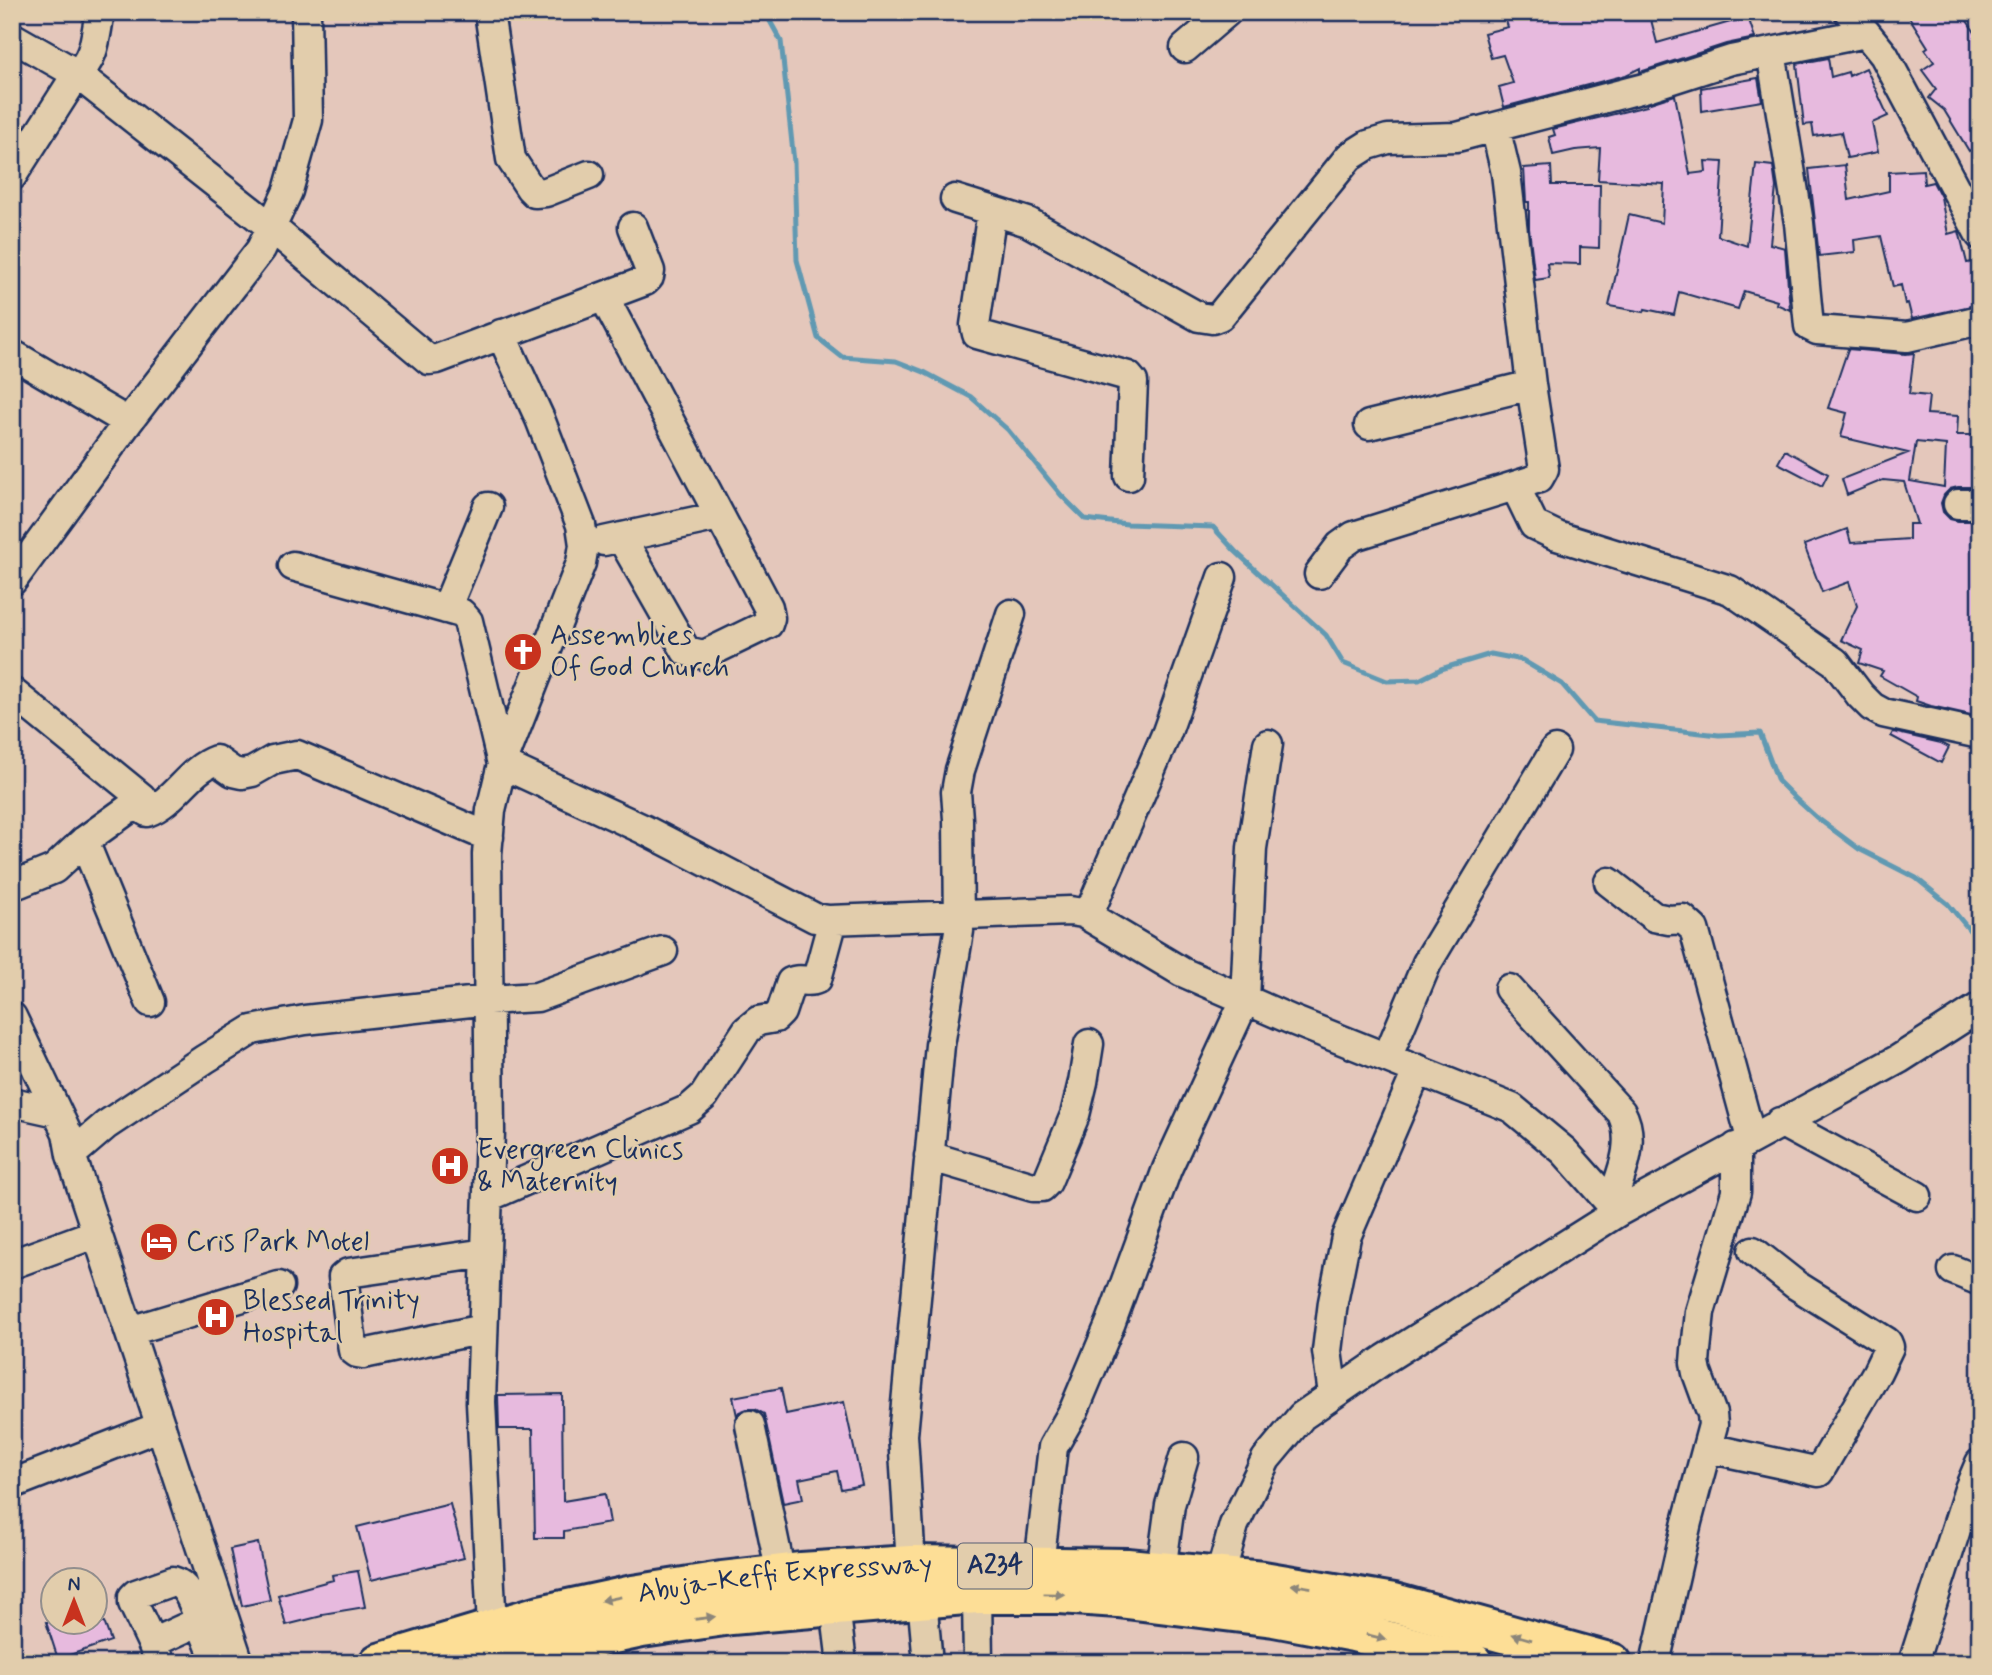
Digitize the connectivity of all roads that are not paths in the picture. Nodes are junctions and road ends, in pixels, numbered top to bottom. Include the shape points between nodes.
1 (100, 12) edge
2 (306, 12) edge
3 (489, 12) edge
4 (1227, 12) edge
5 (1857, 23) edge
6 (12, 37) edge
7 (1185, 48) dead end
8 (1771, 52) junction
9 (77, 74) junction
10 (1495, 127) junction
11 (589, 175) dead end
12 (12, 176) edge
13 (955, 199) dead end
14 (992, 211) junction
15 (271, 227) junction
16 (633, 227) dead end
17 (1980, 235) edge
18 (604, 297) junction
19 (1980, 320) edge
20 (502, 334) junction
21 (12, 354) edge
22 (1531, 385) junction
23 (128, 422) junction
24 (1369, 425) dead end
25 (1129, 476) dead end
26 (1516, 486) junction
27 (488, 507) dead end
28 (719, 516) junction
29 (621, 537) junction
30 (584, 545) junction
31 (293, 566) dead end
32 (1319, 574) dead end
33 (1222, 577) dead end
34 (12, 581) edge
35 (446, 609) junction
36 (1011, 614) dead end
37 (12, 692) edge
38 (1980, 734) edge
39 (1268, 744) dead end
40 (1555, 750) dead end
41 (502, 764) junction
42 (151, 810) junction
43 (489, 837) junction
44 (84, 841) junction
45 (1609, 882) dead end
46 (12, 886) edge
47 (959, 915) junction
48 (1088, 916) junction
49 (833, 920) junction
50 (663, 951) dead end
51 (1509, 989) dead end
52 (489, 999) junction
53 (1245, 999) junction
54 (150, 1002) dead end
55 (1980, 1007) edge
56 (12, 1017) edge
57 (1089, 1044) dead end
58 (1387, 1058) junction
59 (1418, 1069) junction
60 (12, 1102) edge
61 (57, 1112) junction
62 (1780, 1122) junction
63 (1743, 1142) junction
64 (71, 1155) junction
65 (929, 1156) junction
66 (1917, 1196) dead end
67 (488, 1197) junction
68 (1614, 1207) junction
69 (97, 1233) junction
70 (1753, 1251) dead end
71 (486, 1253) junction
72 (12, 1264) edge
73 (1953, 1270) dead end
74 (1980, 1281) edge
75 (279, 1286) dead end
76 (483, 1329) junction
77 (130, 1331) junction
78 (1333, 1394) junction
79 (750, 1425) dead end
80 (161, 1426) junction
81 (1708, 1448) junction
82 (1184, 1457) dead end
83 (1980, 1463) edge
84 (12, 1484) edge
85 (1039, 1565) junction
86 (1161, 1571) junction
87 (1220, 1576) junction
88 (896, 1583) junction
89 (805, 1590) junction
90 (977, 1594) junction
91 (200, 1621) junction
92 (493, 1645) edge
93 (156, 1653) edge
94 (568, 1653) edge
95 (217, 1663) edge
96 (239, 1663) edge
97 (379, 1663) edge
98 (842, 1663) edge
99 (928, 1663) edge
100 (978, 1663) edge
101 (1473, 1663) edge
102 (1612, 1663) edge
103 (1655, 1663) edge
104 (1913, 1663) edge

1 - 9 street via 91,57
2 - 15 street via 308,120 288,191
3 - 11 street via 512,159 523,178 536,193
4 - 7 street
5 - 8 street
5 - 17 street via 1884,55
6 - 9 street
8 - 10 street
8 - 19 street via 1799,223 1809,326 1907,337
9 - 12 street
9 - 15 street
10 - 14 street via 1457,137 1388,139 1349,157 1220,316 1212,318 1199,317 1028,222
10 - 22 street via 1506,173
13 - 14 street
14 - 25 street via 977,334 1128,376 1133,382
15 - 20 street via 429,360
15 - 23 street via 261,249
16 - 18 street via 649,277
18 - 20 street
18 - 28 street
20 - 30 street via 540,419 581,525
21 - 23 street
22 - 24 street
22 - 26 street via 1544,469 1539,478
23 - 34 street
26 - 32 street via 1354,536 1340,546
26 - 38 street via 1534,525 1730,590 1835,662 1860,695 1883,713
27 - 35 street
28 - 29 street
28 - 29 street via 770,618 768,624 704,655 686,651
29 - 30 street
30 - 41 street via 581,563
31 - 35 street
33 - 48 street via 1167,732
35 - 41 street via 461,613 468,621
36 - 47 street via 956,792
37 - 42 street
39 - 53 street via 1252,848
40 - 58 street via 1427,963
41 - 43 street
41 - 49 street via 815,918
42 - 43 street via 159,808 204,764 216,760 242,774 297,755
42 - 44 street via 139,806 127,810
43 - 52 street
44 - 46 street via 54,869
44 - 54 street
45 - 63 street via 1654,917 1683,919 1694,929
47 - 48 street via 1070,911
47 - 49 street
47 - 65 street
48 - 53 street via 1182,972
49 - 67 street via 817,979 791,982 780,1012 747,1030 704,1096 689,1109
50 - 52 street via 537,997
51 - 68 street via 1626,1122 1626,1161
52 - 64 street via 252,1030 106,1125
52 - 67 street
53 - 58 street
53 - 85 street via 1167,1169 1074,1410 1053,1447
55 - 62 street via 1899,1059
56 - 61 street
57 - 65 street via 1074,1115 1042,1187
58 - 59 street
59 - 68 street via 1512,1108 1564,1151
59 - 78 street via 1346,1237 1327,1351
60 - 61 street
61 - 64 street
62 - 63 street
62 - 66 street
63 - 68 street
63 - 81 street via 1736,1192 1700,1312 1695,1363 1712,1413
64 - 69 street
65 - 88 street via 903,1435
67 - 71 street
68 - 78 street
69 - 72 street
69 - 77 street
70 - 81 street via 1889,1347 1819,1472
71 - 76 street
71 - 76 street via 343,1277 357,1353
73 - 74 street
75 - 77 street
76 - 92 street via 481,1402
77 - 80 street
78 - 87 street via 1302,1416 1266,1459 1234,1525
79 - 89 street
80 - 84 street
80 - 96 street
81 - 103 street
82 - 86 street via 1170,1505
83 - 104 street
85 - 86 highway, Abuja-Keffi Expressway / A234
85 - 88 highway, Abuja-Keffi Expressway / A234
86 - 87 highway, Abuja-Keffi Expressway / A234
102 -> 87 highway, Abuja-Keffi Expressway / A234 via 1394,1603
88 - 89 highway, Abuja-Keffi Expressway / A234
88 - 90 highway, Abuja-Keffi Expressway / A234
88 - 99 street
89 -> 92 highway, Abuja-Keffi Expressway / A234 via 722,1581 633,1595 540,1615
94 -> 89 highway, Abuja-Keffi Expressway / A234
89 - 98 street
90 - 100 street
90 -> 101 highway, Abuja-Keffi Expressway / A234 via 1118,1598 1274,1617
91 - 93 street
91 - 93 street via 179,1582 136,1594 133,1603
91 - 95 street
92 - 94 highway, Abuja-Keffi Expressway / A234
92 - 97 highway, Abuja-Keffi Expressway / A234

